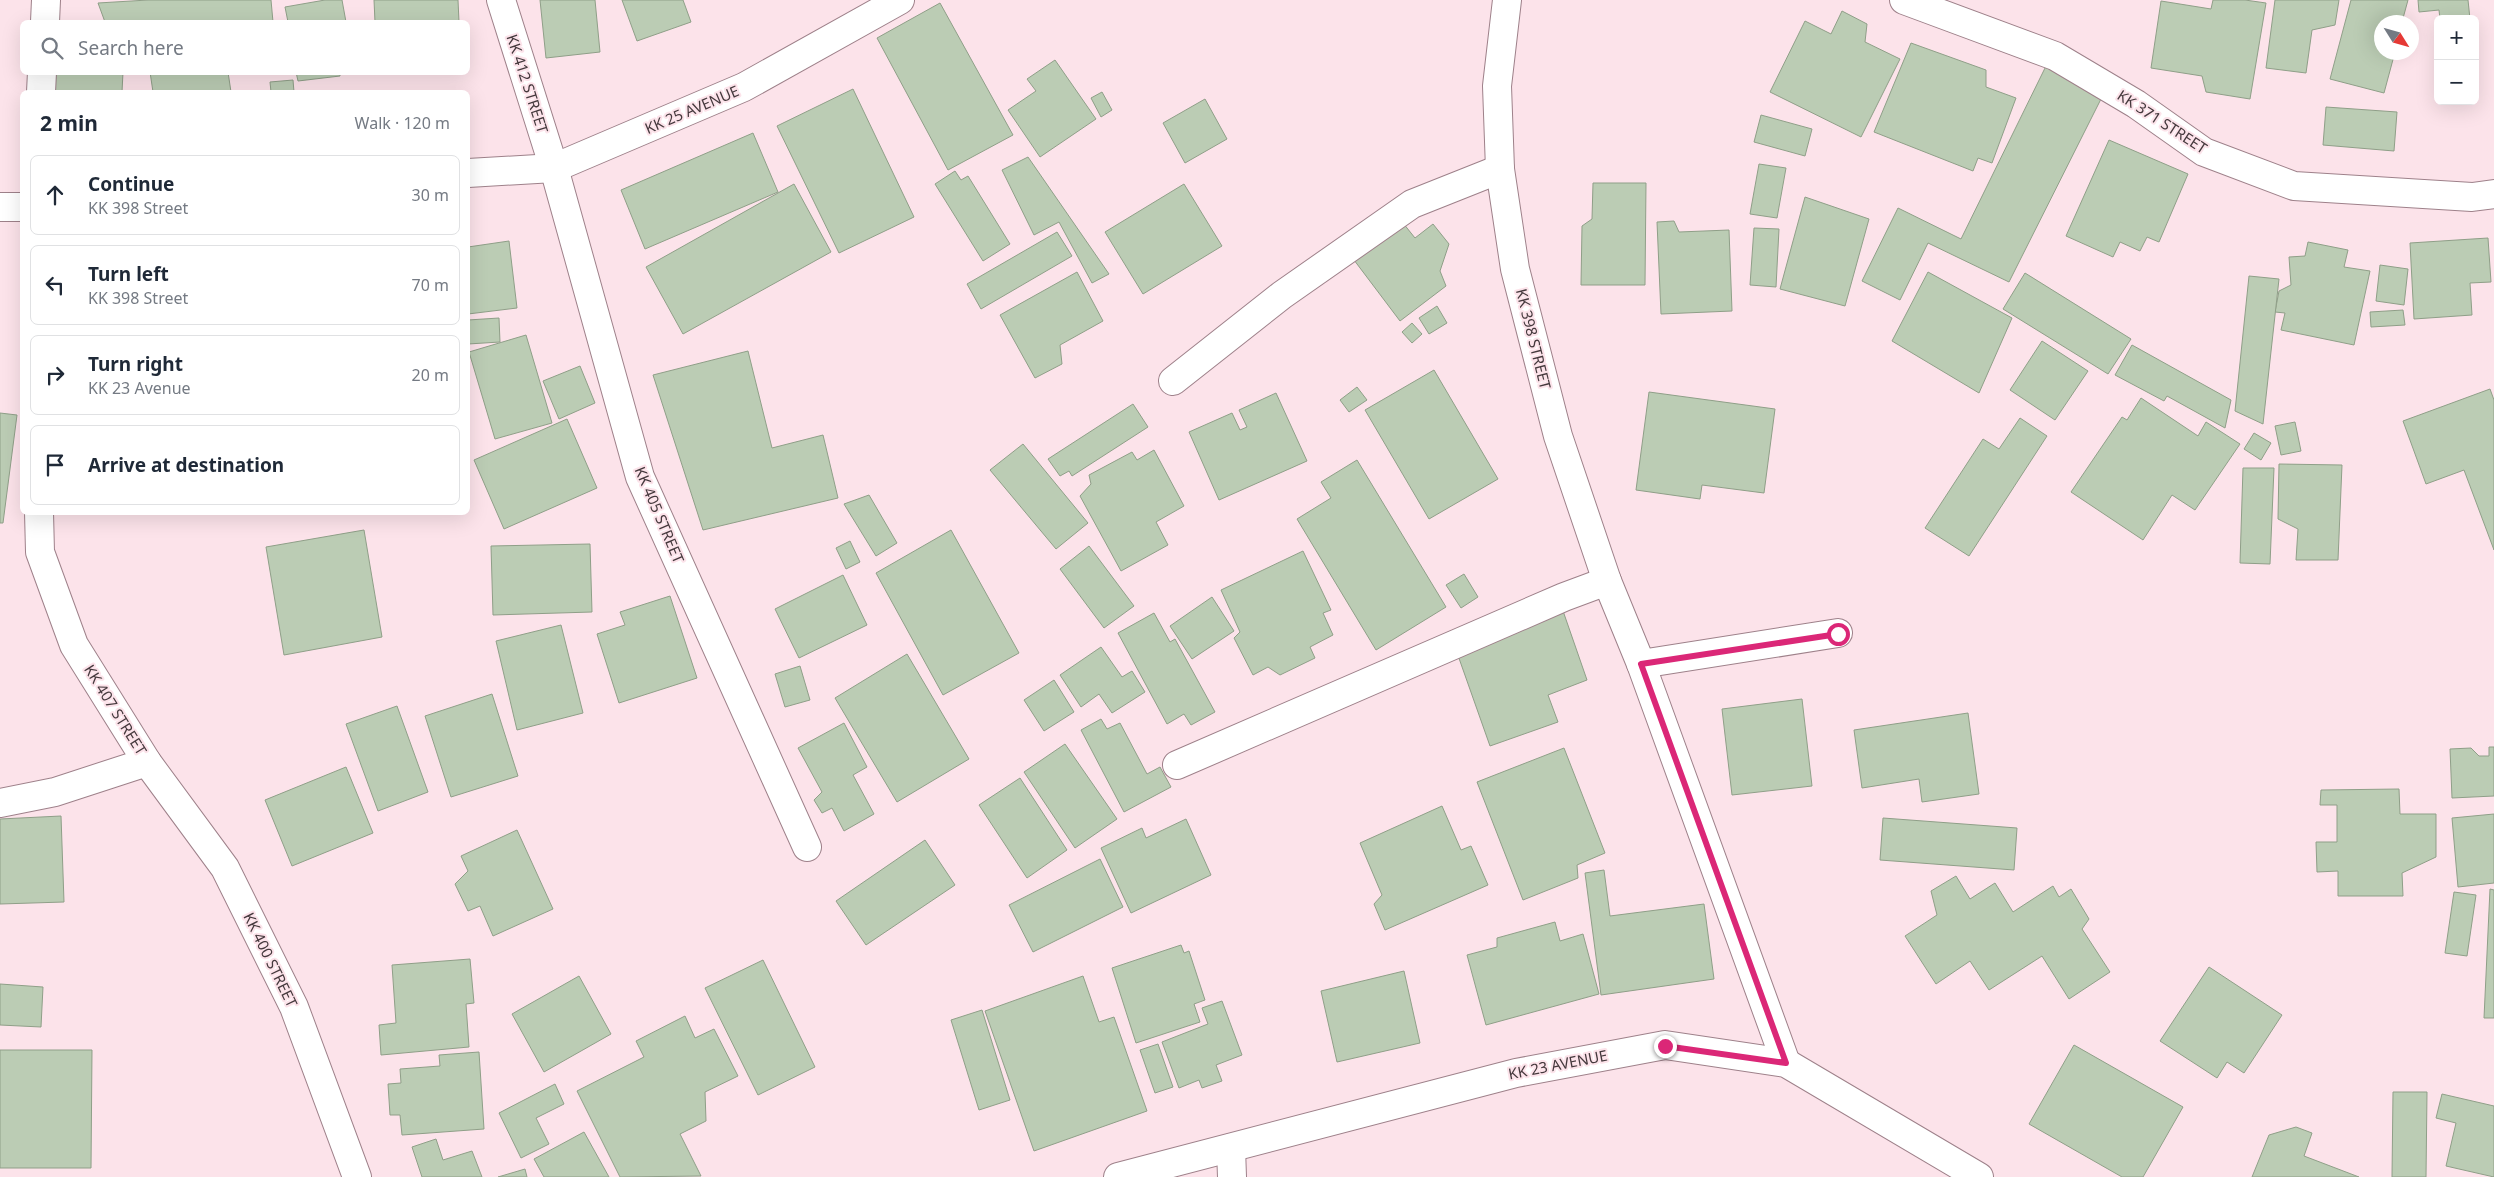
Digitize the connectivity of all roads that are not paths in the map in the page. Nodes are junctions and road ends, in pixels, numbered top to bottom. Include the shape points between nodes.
1 (46, 0) edge
2 (501, 0) edge
3 (900, 0) edge
4 (1507, 0) edge
5 (1904, 0) edge
6 (45, 20) edge
7 (42, 75) edge
8 (41, 90) edge
9 (554, 168) junction
10 (1500, 169) junction
11 (470, 173) edge
12 (2494, 194) edge
13 (20, 207) edge
14 (0, 208) edge
15 (1174, 381) dead end
16 (39, 515) edge
17 (1607, 582) junction
18 (1838, 634) dead end
19 (1641, 664) junction
20 (147, 762) junction
21 (1177, 765) dead end
22 (0, 803) edge
23 (807, 847) dead end
24 (1786, 1063) junction
25 (1231, 1148) junction
26 (357, 1177) edge
27 (1118, 1177) edge
28 (1232, 1177) edge
29 (1978, 1177) edge

1 - 6 street
2 - 9 street, KK 412 STREET
3 - 9 street, KK 25 AVENUE via 744,87
4 - 10 street, KK 398 STREET via 1497,86
5 - 12 street, KK 371 STREET via 2055,56 2136,104 2204,152 2294,186 2472,197
7 - 8 street
9 - 11 street, KK 25 AVENUE
9 - 23 street, KK 405 STREET via 640,477
10 - 15 street via 1412,204 1282,295
10 - 17 street, KK 398 STREET via 1515,270 1555,426
13 - 14 street
16 - 20 street, KK 407 STREET via 40,552 74,646
17 - 19 street, KK 398 STREET
17 - 21 street via 1564,597
18 - 19 street
19 - 24 street, KK 398 STREET
20 - 22 street, KK 407 STREET via 55,792
20 - 26 street, KK 400 STREET via 225,868 294,1007
24 - 25 street, KK 23 AVENUE via 1665,1046 1516,1072
24 - 29 street, KK 23 AVENUE
25 - 27 street, KK 23 AVENUE
25 - 28 street

